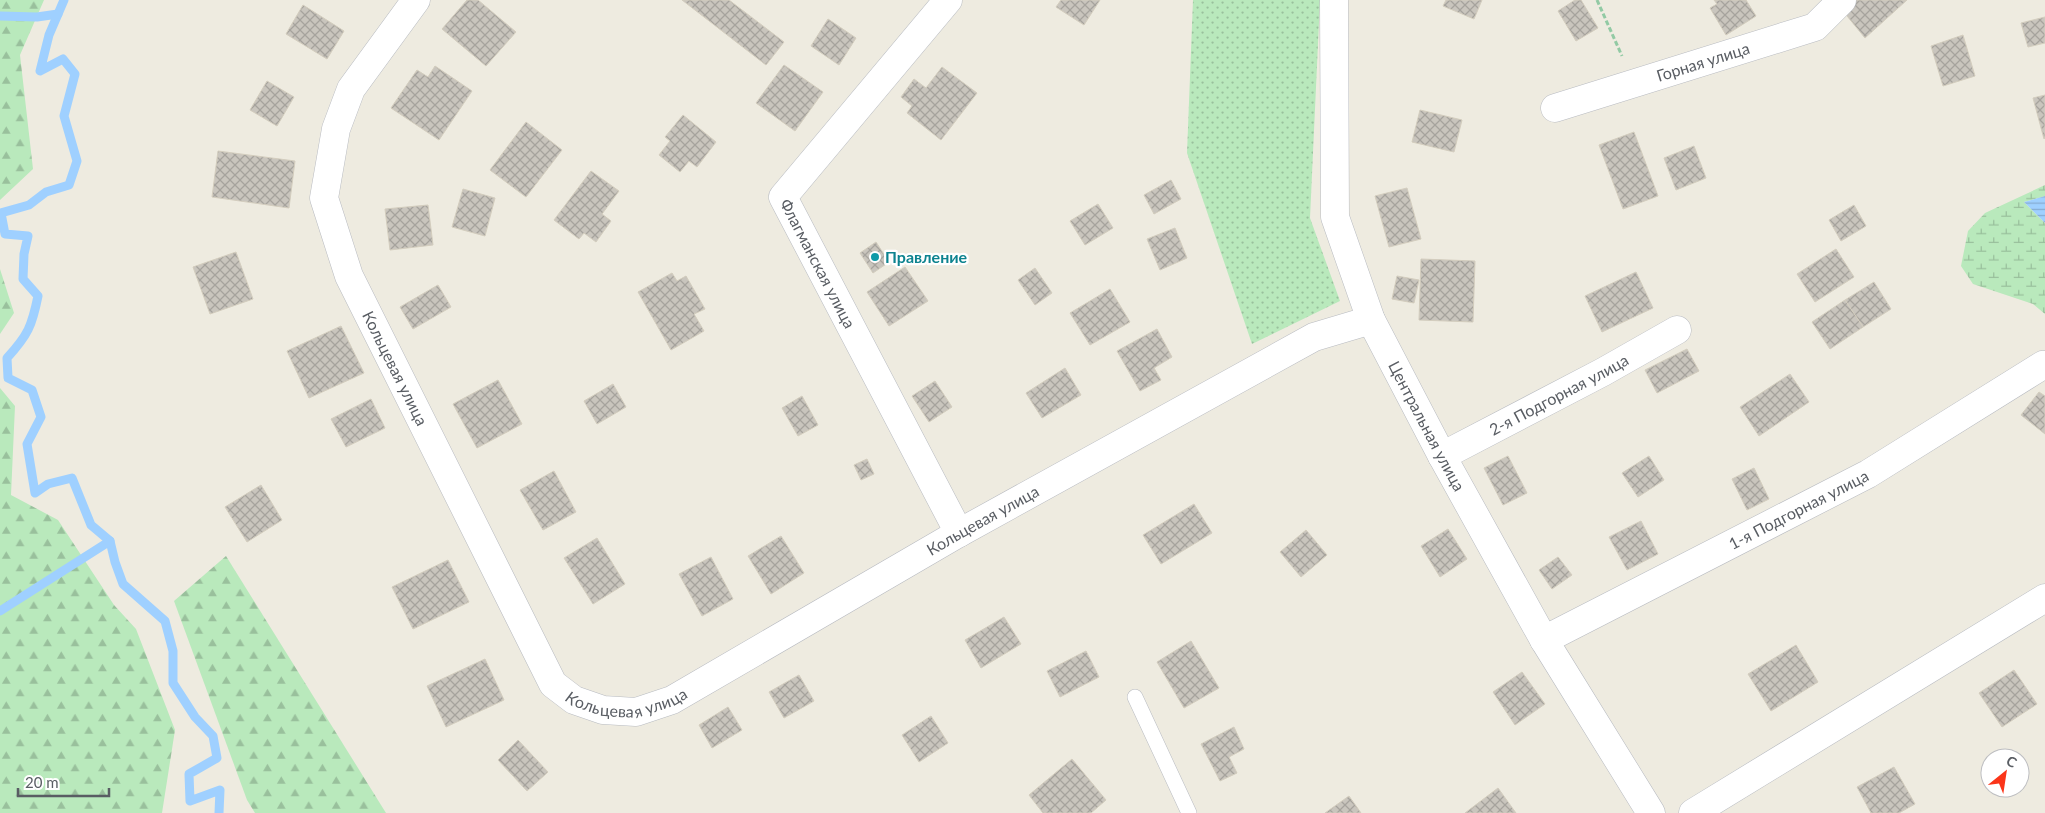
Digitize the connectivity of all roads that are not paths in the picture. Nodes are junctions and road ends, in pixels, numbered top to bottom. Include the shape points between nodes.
1 (416, 0) edge
2 (948, 0) edge
3 (1334, 0) edge
4 (1842, 0) edge
5 (1555, 108) dead end
6 (1371, 320) junction
7 (1677, 330) dead end
8 (2045, 366) edge
9 (1442, 456) junction
10 (959, 533) junction
11 (2045, 598) edge
12 (1544, 640) junction
13 (1135, 697) dead end
14 (1708, 810) edge
15 (1189, 813) edge
16 (1651, 813) edge

1 - 10 street, Кольцевая улица via 351,89 336,128 324,198 349,276 553,684 574,700 602,710 636,712 672,700
2 - 10 street, Флагманская улица via 783,197
3 - 6 street, Центральная улица via 1335,217
4 - 5 street, Горная улица via 1815,27
6 - 9 street, Центральная улица
6 - 10 street, Кольцевая улица via 1314,337
7 - 9 street, 2-я Подгорная улица
8 - 12 street, 1-я Подгорная улица via 1868,474
9 - 12 street, Центральная улица
11 - 14 street
12 - 16 street, Центральная улица
13 - 15 lane

